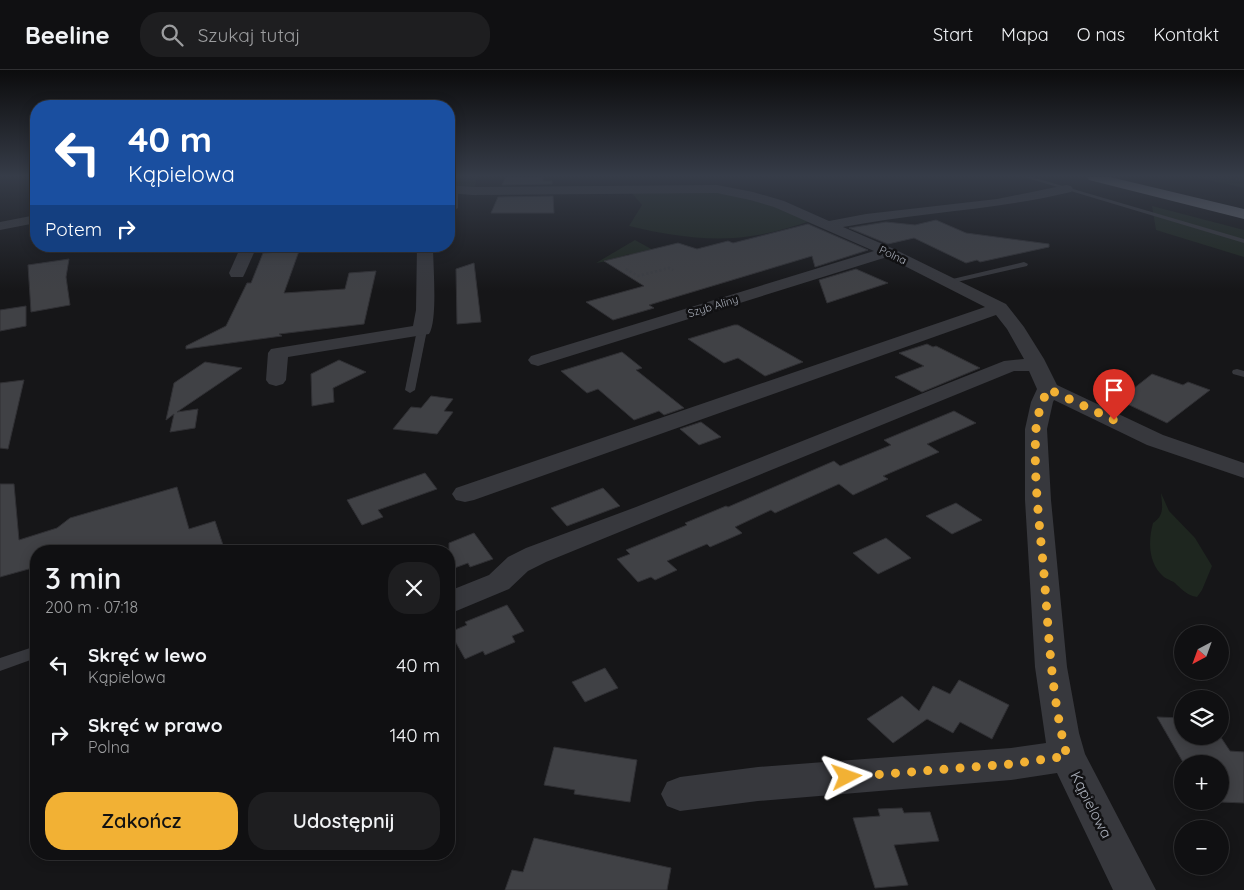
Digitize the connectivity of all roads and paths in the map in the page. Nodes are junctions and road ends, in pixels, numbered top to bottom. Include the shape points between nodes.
1 (806, 215) edge
2 (890, 215) edge
3 (1163, 215) edge
4 (30, 219) edge
5 (830, 225) junction
6 (0, 226) edge
7 (1244, 241) edge
8 (246, 252) edge
9 (425, 252) edge
10 (888, 252) junction
11 (1024, 264) dead end
12 (626, 269) dead end
13 (673, 270) dead end
14 (236, 273) dead end
15 (948, 282) junction
16 (1000, 308) junction
17 (422, 330) junction
18 (538, 360) dead end
19 (1042, 377) junction
20 (276, 380) dead end
21 (410, 390) dead end
22 (1244, 471) edge
23 (466, 494) dead end
24 (455, 600) edge
25 (30, 654) edge
26 (0, 665) edge
27 (1067, 756) junction
28 (680, 794) dead end
29 (1135, 890) edge

1 - 5 street, Polna
2 - 5 street
3 - 7 lane
4 - 6 street
5 - 10 street, Polna
8 - 14 street
9 - 17 street
10 - 15 street, Polna
10 - 18 street, Szyb Aliny
11 - 15 lane
12 - 13 path via 638,276 669,268
15 - 16 street, Polna
16 - 19 street, Polna via 1015,327
16 - 23 street
17 - 20 street via 278,353
17 - 21 lane
19 - 22 street via 1155,440
19 - 24 street via 1011,365 536,555 518,564 499,582
19 - 27 street, Kąpielowa via 1042,402 1036,429 1038,500 1051,667
25 - 26 lane
27 - 28 street
27 - 29 street, Kąpielowa

